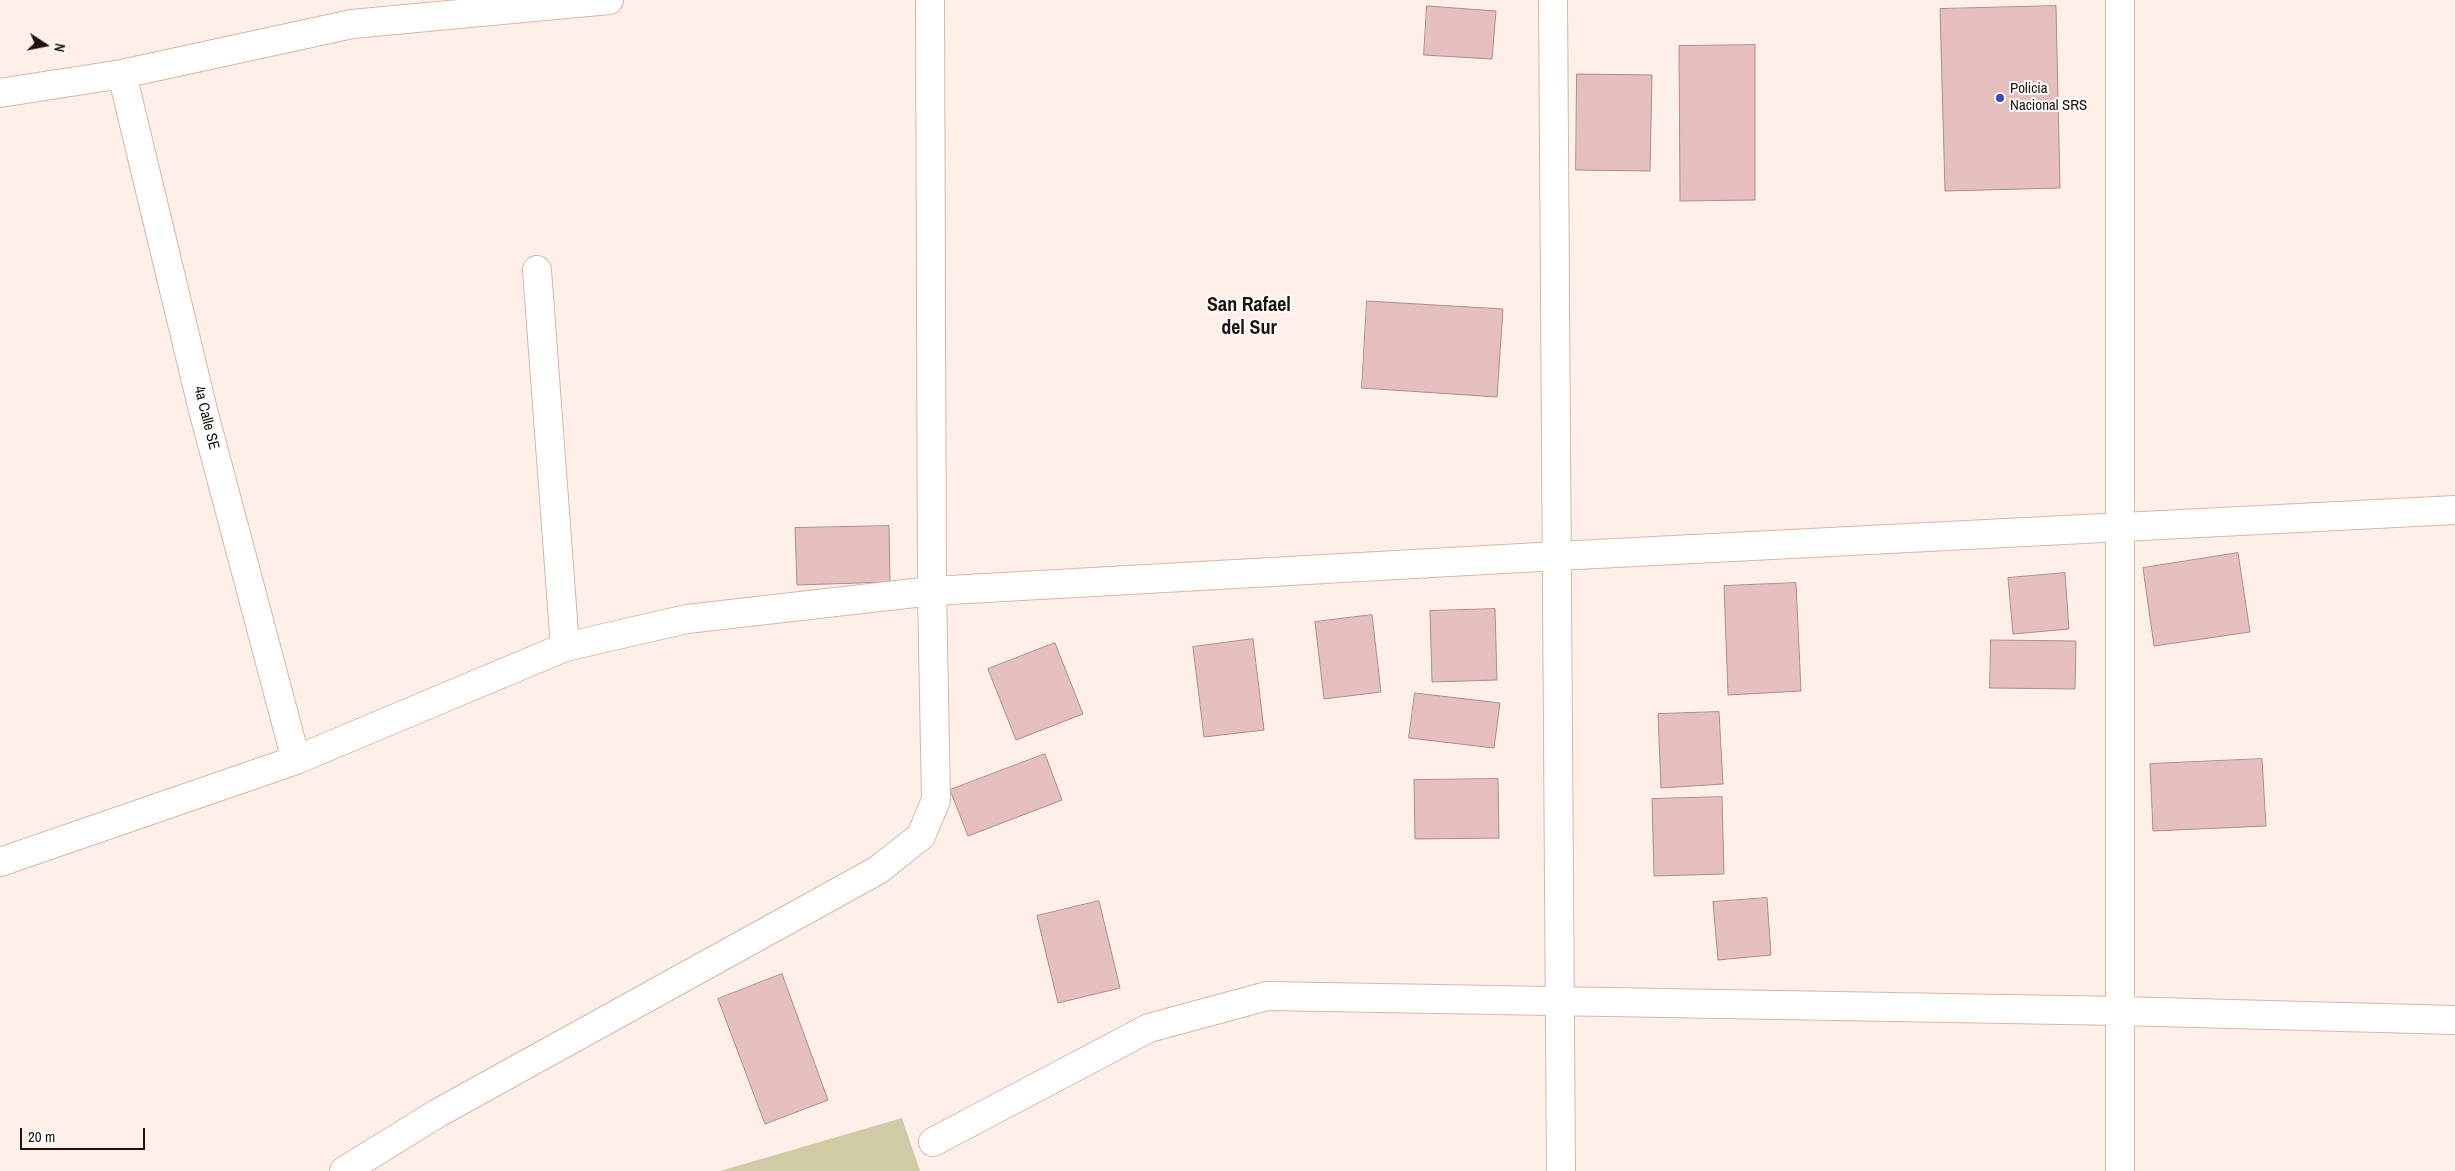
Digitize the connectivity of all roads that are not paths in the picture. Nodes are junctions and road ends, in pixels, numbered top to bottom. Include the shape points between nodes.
1 (609, 0) edge
2 (930, 0) edge
3 (1553, 0) edge
4 (2120, 0) edge
5 (122, 74) junction
6 (0, 93) edge
7 (538, 270) dead end
8 (2455, 510) edge
9 (2120, 526) junction
10 (1557, 556) junction
11 (932, 591) junction
12 (565, 647) junction
13 (296, 760) junction
14 (0, 862) edge
15 (1560, 1000) junction
16 (2120, 1011) junction
17 (2455, 1020) edge
18 (933, 1142) dead end
19 (344, 1171) edge
20 (1561, 1171) edge
21 (2120, 1171) edge

1 - 5 street via 352,24
2 - 11 street
3 - 10 street
4 - 9 street
5 - 6 street
5 - 13 street, 4a Calle SE via 203,410
7 - 12 street
8 - 9 street
9 - 10 street
9 - 16 street
10 - 11 street
10 - 15 street
11 - 12 street via 687,619
11 - 19 street via 936,800 921,836 878,870 438,1113
12 - 13 street
13 - 14 street
15 - 16 street
15 - 18 street via 1267,996 1149,1028
15 - 20 street
16 - 17 street
16 - 21 street

